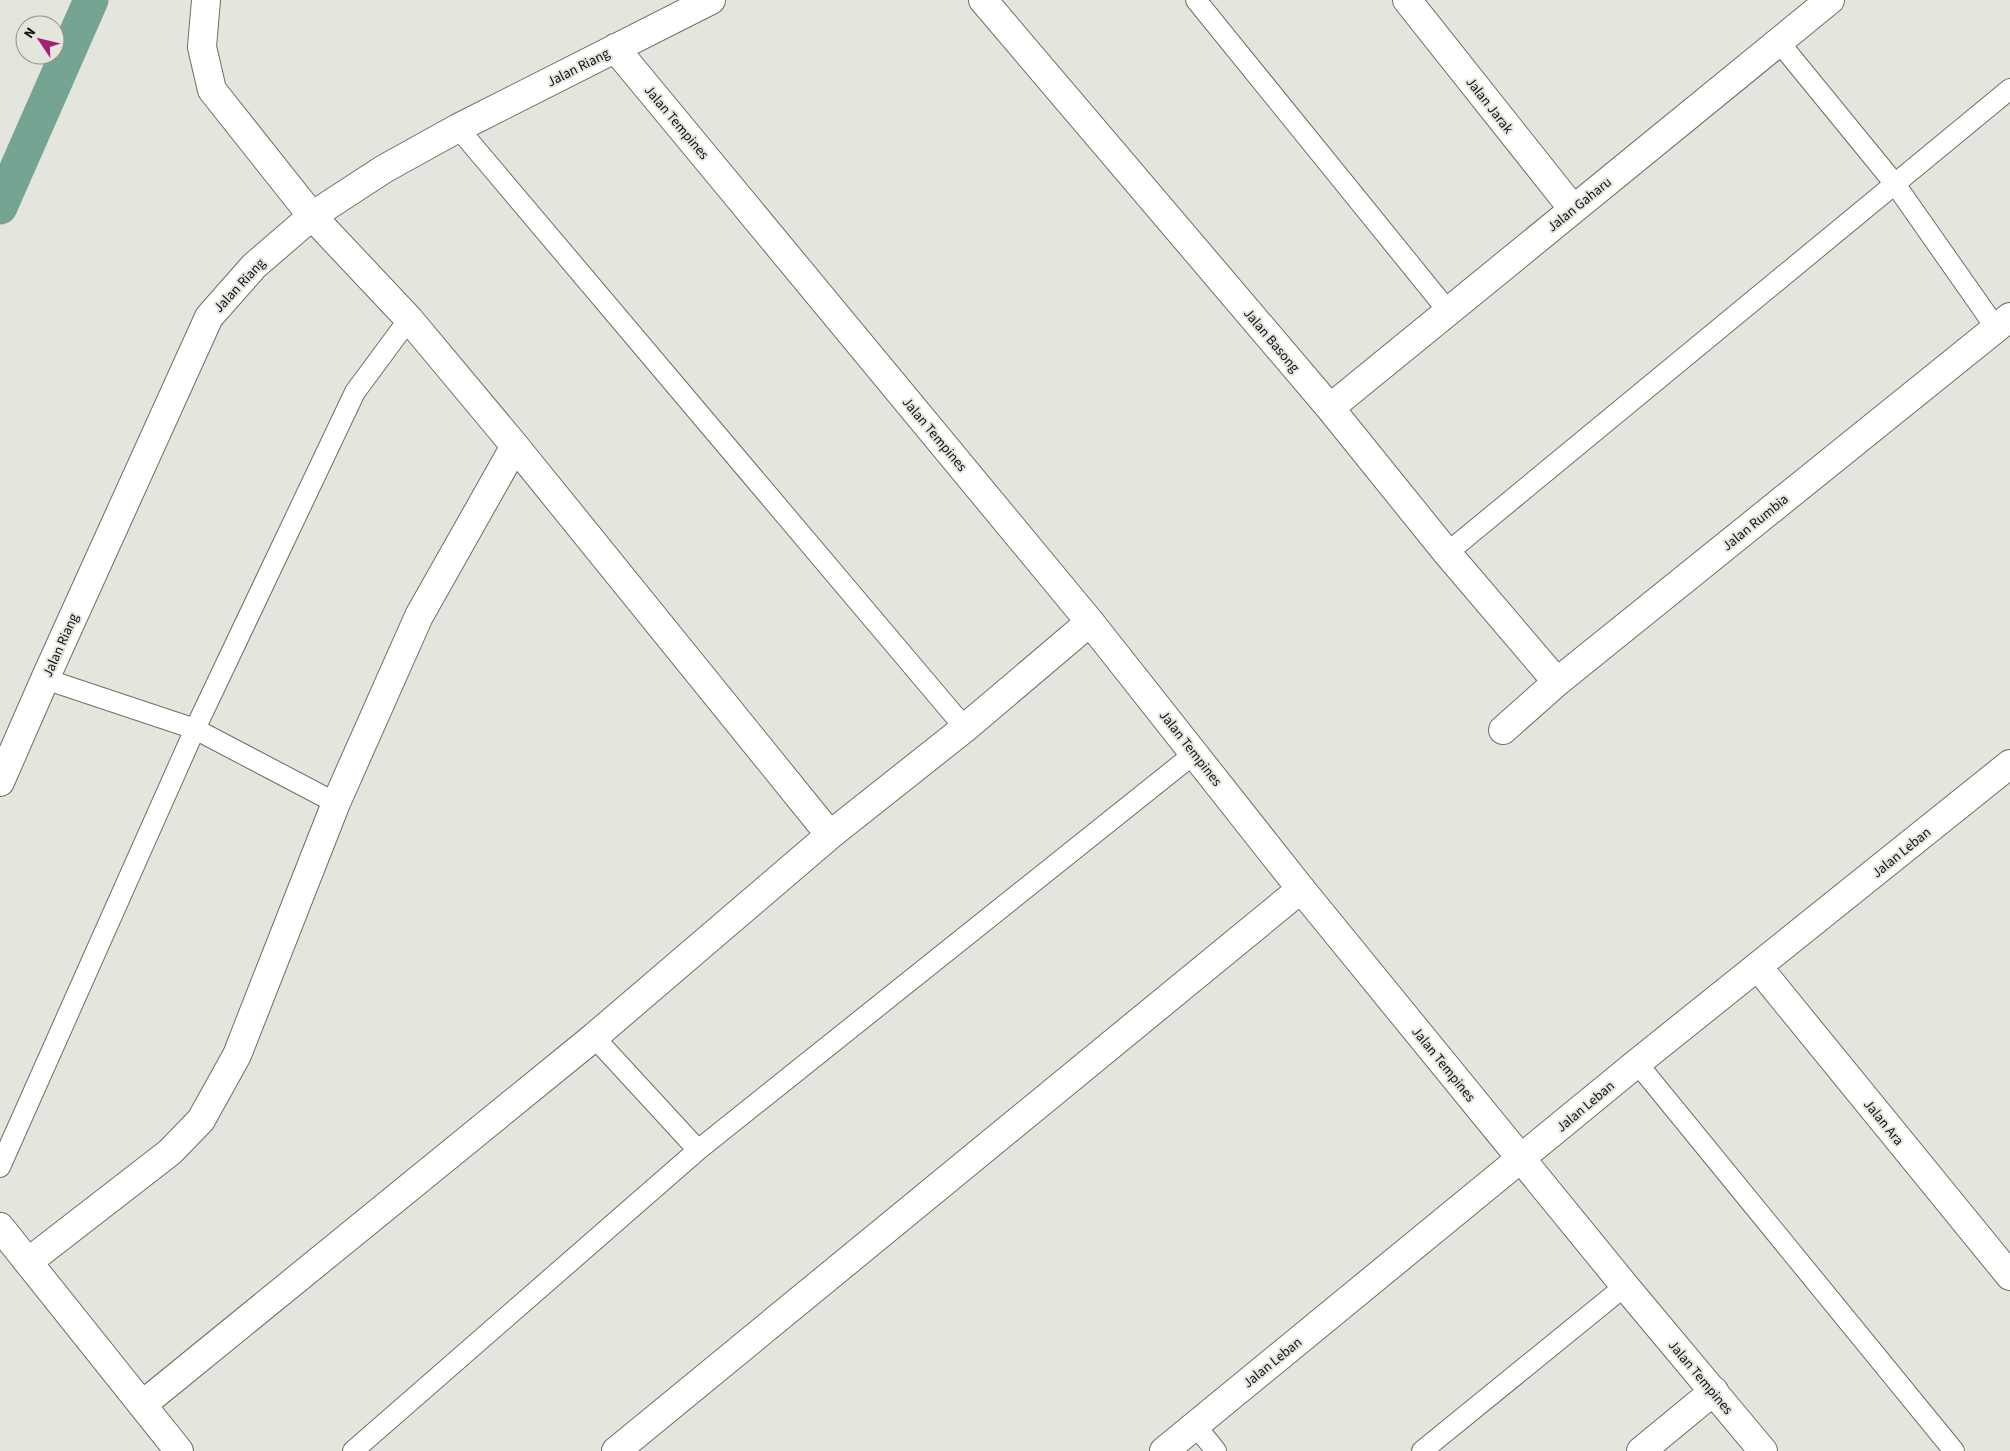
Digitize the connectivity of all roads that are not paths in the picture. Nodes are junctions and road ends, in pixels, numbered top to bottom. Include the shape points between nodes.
1 (206, 0) edge
2 (711, 0) edge
3 (984, 0) edge
4 (1196, 0) edge
5 (1407, 0) edge
6 (1830, 0) edge
7 (1779, 42) junction
8 (615, 48) junction
9 (2010, 89) edge
10 (458, 128) junction
11 (1895, 184) junction
12 (1573, 209) junction
13 (312, 216) junction
14 (1448, 311) junction
15 (409, 319) junction
16 (2003, 322) edge
17 (1330, 408) junction
18 (516, 446) junction
19 (1447, 553) junction
20 (1090, 622) junction
21 (45, 679) junction
22 (1556, 682) junction
23 (965, 728) junction
24 (195, 729) junction
25 (1503, 730) dead end
26 (1195, 753) junction
27 (2010, 764) edge
28 (0, 782) edge
29 (336, 803) junction
30 (830, 835) junction
31 (1301, 889) junction
32 (1758, 967) junction
33 (594, 1037) junction
34 (1637, 1062) junction
35 (698, 1150) junction
36 (1522, 1158) junction
37 (0, 1166) edge
38 (0, 1227) edge
39 (28, 1262) junction
40 (2010, 1276) edge
41 (1625, 1286) junction
42 (1714, 1391) junction
43 (142, 1405) junction
44 (1195, 1425) junction
45 (179, 1451) edge
46 (353, 1451) edge
47 (616, 1451) edge
48 (1164, 1451) edge
49 (1216, 1451) edge
50 (1422, 1451) edge
51 (1640, 1451) edge
52 (1763, 1451) edge
53 (1954, 1451) edge

1 - 13 street via 202,47 212,90
2 - 8 street, Jalan Riang
3 - 17 street, Jalan Basong
4 - 14 lane
5 - 12 street, Jalan Jarak
6 - 7 street, Jalan Gaharu
7 - 11 lane
7 - 12 street, Jalan Gaharu
8 - 10 street, Jalan Riang
8 - 20 street, Jalan Tempines
9 - 11 lane
10 - 13 street, Jalan Riang via 384,169
10 - 23 lane
11 - 16 lane
11 - 19 lane
12 - 14 street, Jalan Gaharu
13 - 15 street
13 - 21 street, Jalan Riang via 254,266 209,317
14 - 17 street, Jalan Gaharu
15 - 18 street
15 - 24 lane via 355,392
16 - 22 street, Jalan Rumbia
17 - 19 street, Jalan Basong
18 - 29 street via 419,616
18 - 30 street
19 - 22 street, Jalan Basong
20 - 23 street
20 - 26 street, Jalan Tempines
21 - 24 lane
21 - 28 street, Jalan Riang
22 - 25 street, Jalan Rumbia
23 - 30 street
24 - 29 lane
24 - 37 lane
26 - 31 street, Jalan Tempines
26 - 35 lane
27 - 32 street, Jalan Leban
29 - 39 street via 237,1055 201,1120 170,1152
30 - 33 street
31 - 36 street, Jalan Tempines
31 - 47 street
32 - 34 street, Jalan Leban
32 - 40 street, Jalan Ara
33 - 35 lane
33 - 43 street
34 - 36 street, Jalan Leban
34 - 53 lane
35 - 46 lane
36 - 41 street, Jalan Tempines
36 - 44 street, Jalan Leban
38 - 39 street
39 - 43 street
41 - 42 street, Jalan Tempines
41 - 50 lane
42 - 51 street
42 - 52 street, Jalan Tempines
43 - 45 street
44 - 48 street, Jalan Leban
44 - 49 lane

